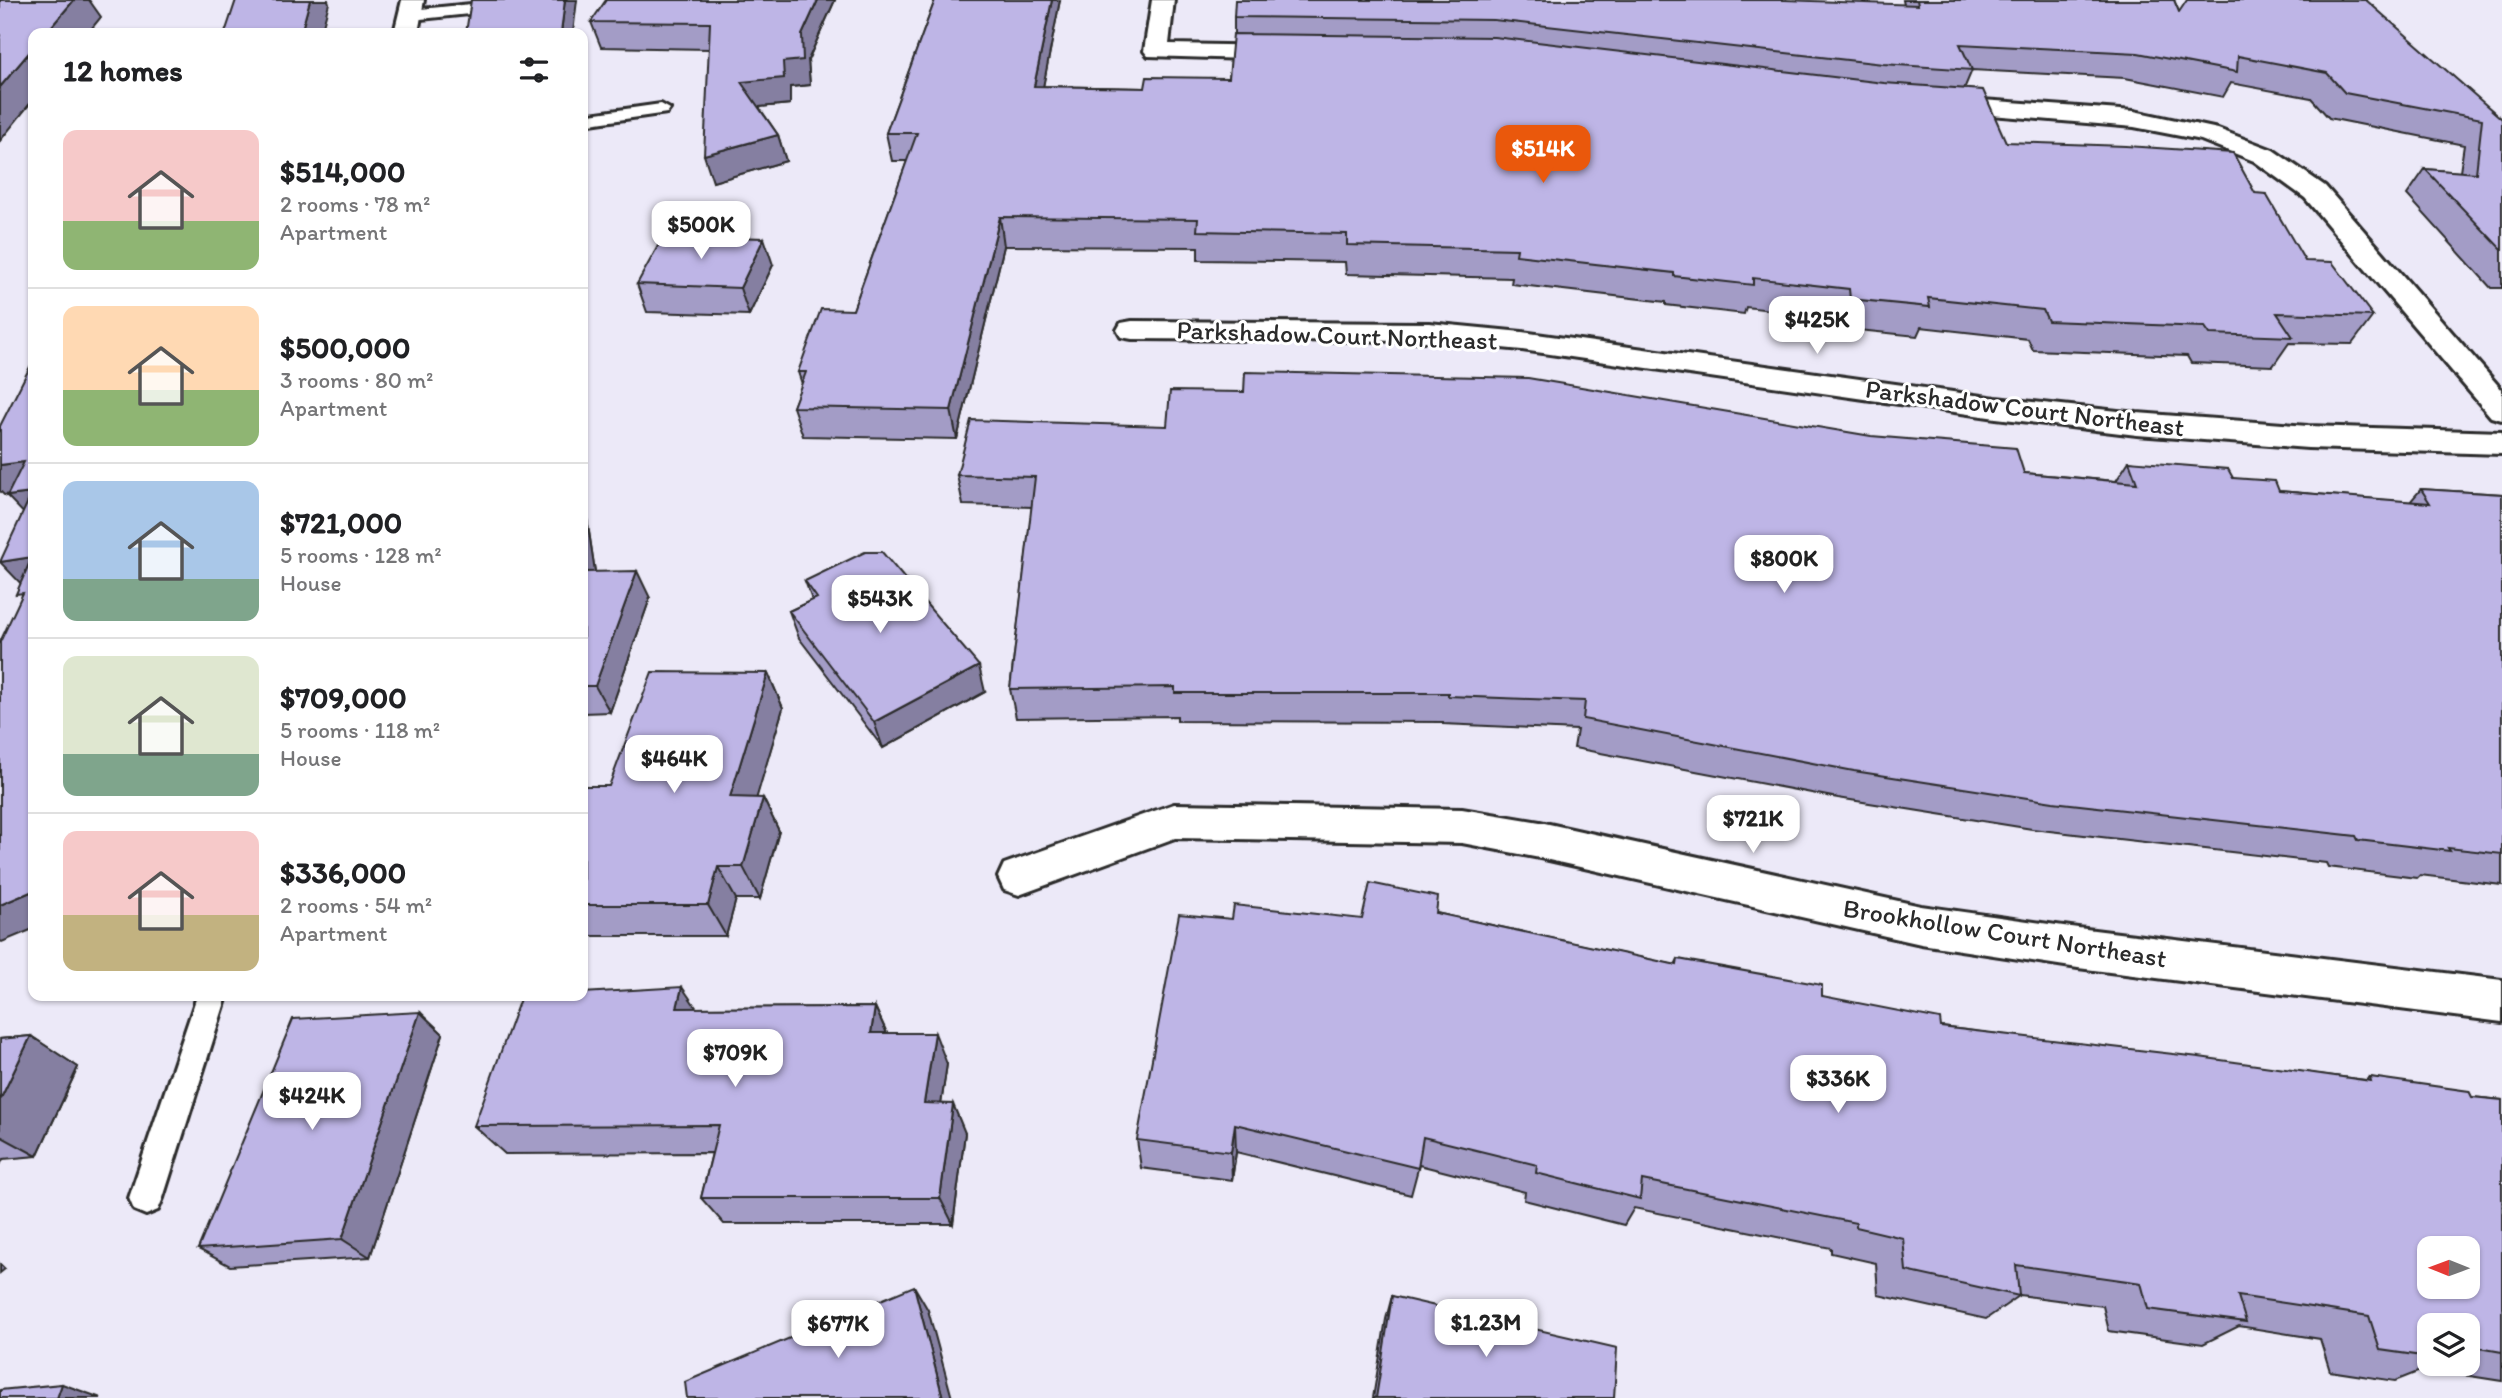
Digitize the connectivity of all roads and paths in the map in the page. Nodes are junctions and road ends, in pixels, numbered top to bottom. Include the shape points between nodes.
1 (556, 0) edge
2 (1163, 0) edge
3 (410, 16) edge
4 (1309, 53) edge
5 (1914, 103) edge
6 (661, 109) dead end
7 (588, 119) edge
8 (1132, 330) dead end
9 (2502, 410) edge
10 (2502, 443) edge
11 (1019, 877) dead end
12 (210, 1001) edge
13 (2502, 1001) edge
14 (146, 1198) dead end

1 - 3 lane
2 - 4 street via 1156,51
5 - 9 street via 2144,120 2201,131 2285,167 2315,192
6 - 7 lane
8 - 10 street, Parkshadow Court Northeast via 1430,332 2137,424 2308,437
11 - 13 street, Brookhollow Court Northeast via 1174,821 1462,826 1921,925
12 - 14 lane

